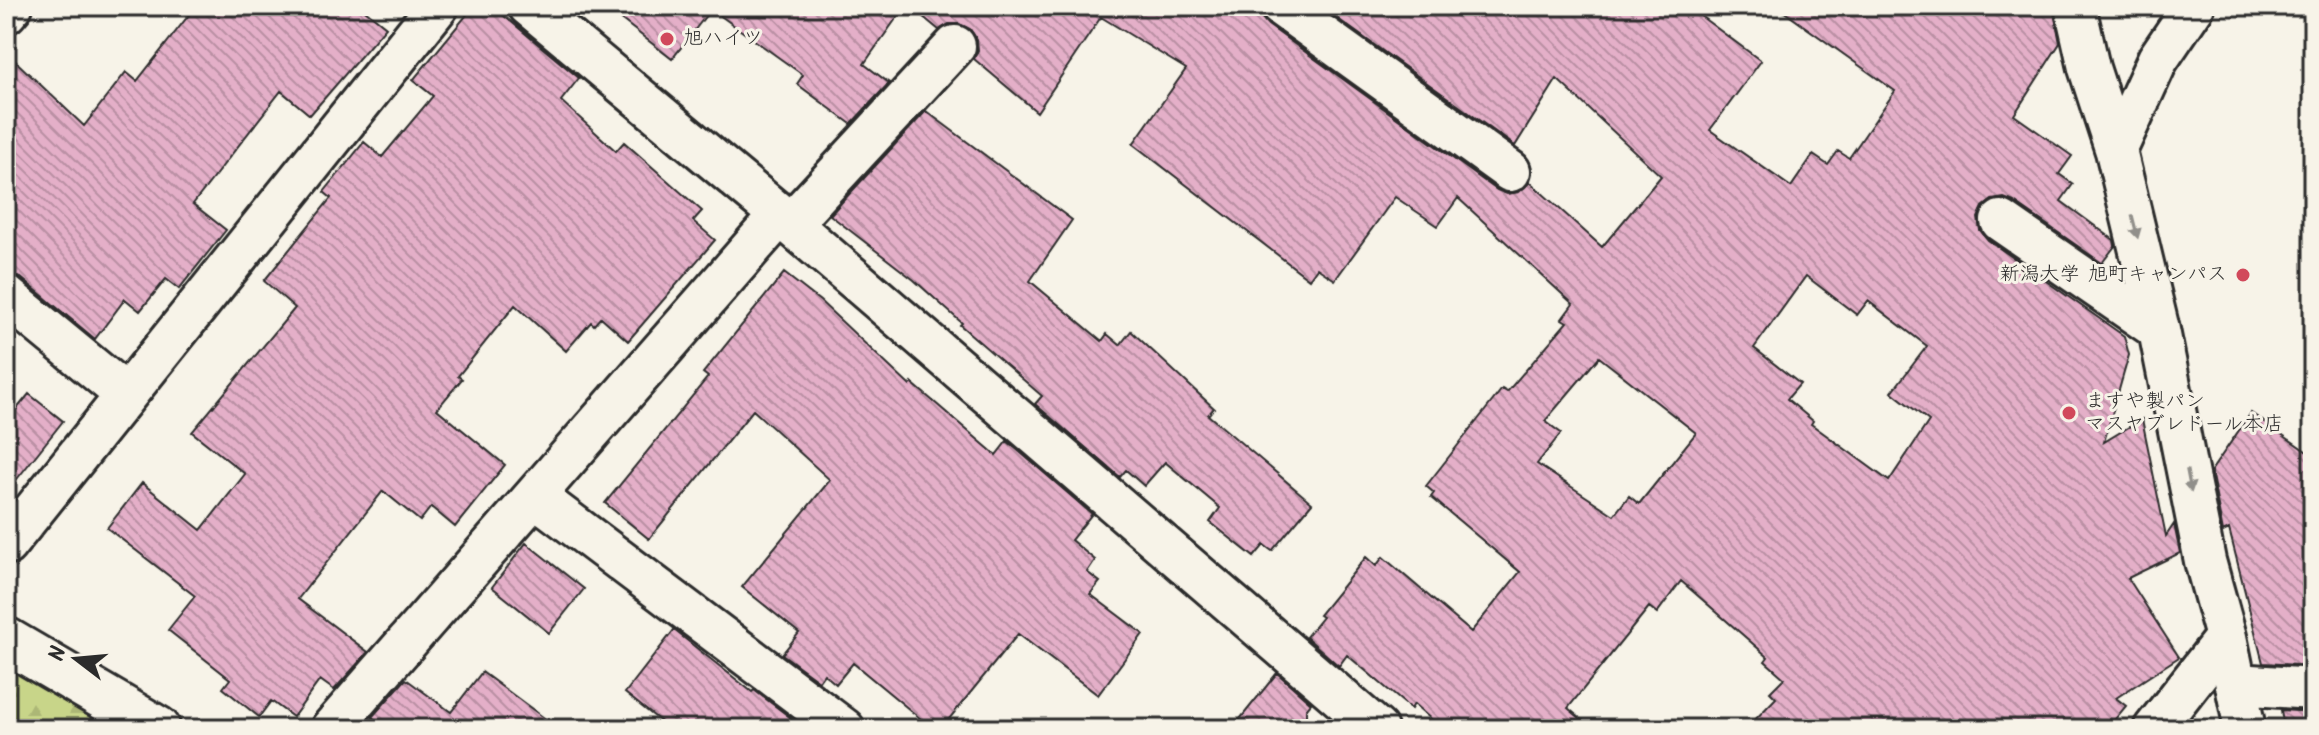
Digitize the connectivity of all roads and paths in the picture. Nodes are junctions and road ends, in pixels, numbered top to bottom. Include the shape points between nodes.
1 (12, 6) edge
2 (438, 6) edge
3 (529, 6) edge
4 (1281, 6) edge
5 (2075, 6) edge
6 (2194, 6) edge
7 (6, 13) edge
8 (955, 46) dead end
9 (2116, 151) junction
10 (1510, 171) dead end
11 (785, 220) junction
12 (2001, 221) dead end
13 (6, 296) edge
14 (2159, 330) junction
15 (126, 395) junction
16 (536, 497) junction
17 (6, 545) edge
18 (2226, 637) junction
19 (6, 640) edge
20 (2236, 684) junction
21 (2313, 689) edge
22 (158, 729) edge
23 (331, 729) edge
24 (844, 729) edge
25 (1377, 729) edge
26 (2154, 729) edge
27 (2245, 729) edge

1 - 7 street
2 - 15 street
3 - 11 street
4 - 10 street
5 - 9 street
6 - 9 street via 2158,59
8 - 11 street
9 -> 14 street
11 - 16 street
11 - 25 street
12 - 14 street
13 - 15 street
14 -> 18 street via 2205,561
15 - 17 street
16 - 23 street
16 - 24 street
18 - 20 street
18 - 26 street
19 - 22 street
20 - 21 street
20 - 27 street

